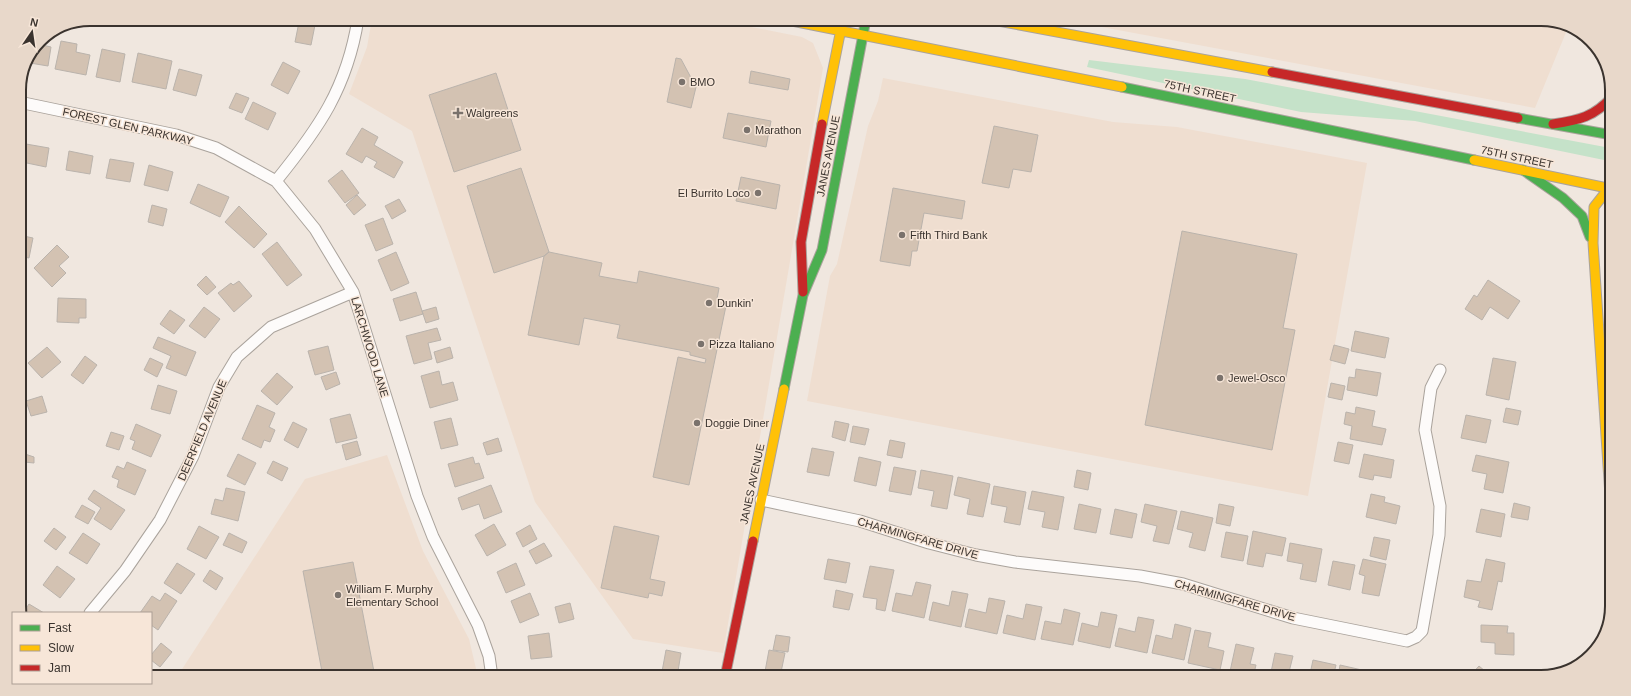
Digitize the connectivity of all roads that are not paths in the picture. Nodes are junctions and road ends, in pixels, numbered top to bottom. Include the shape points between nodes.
1 (357, 26) edge
2 (823, 26) edge
3 (842, 26) edge
4 (865, 26) edge
5 (1024, 26) edge
6 (841, 29) junction
7 (863, 34) junction
8 (26, 103) edge
9 (1605, 105) edge
10 (1553, 124) junction
11 (1605, 134) edge
12 (1523, 170) junction
13 (276, 182) junction
14 (1605, 187) edge
15 (1605, 194) edge
16 (1593, 243) junction
17 (353, 292) junction
18 (803, 295) junction
19 (1440, 370) dead end
20 (1605, 421) edge
21 (761, 500) junction
22 (91, 612) edge
23 (491, 670) edge
24 (726, 670) edge

1 - 13 street via 354,43 336,96 310,140
2 - 6 main road, 75TH STREET
3 - 6 main road, JANES AVENUE
4 - 7 main road, JANES AVENUE
5 - 10 main road
6 - 7 main road, 75TH STREET
6 - 18 main road, JANES AVENUE via 801,242
7 - 12 main road, 75TH STREET
7 - 18 main road, JANES AVENUE via 822,250
8 - 13 street, FOREST GLEN PARKWAY via 176,135 216,148
9 - 10 main road via 1588,117
10 - 11 main road
12 - 14 main road, 75TH STREET
12 - 16 main road via 1563,198 1582,216
13 - 17 street, LARCHWOOD LANE via 315,229
15 - 16 main road via 1594,207
16 - 20 main road
17 - 22 street, DEERFIELD AVENUE via 270,327 238,357 219,387 193,456 160,520 125,571
17 - 23 street, LARCHWOOD LANE via 417,496 433,537 478,625
18 - 21 main road, JANES AVENUE
19 - 21 street, CHARMINGFARE DRIVE via 1431,388 1425,430 1440,506 1438,535 1422,631 1416,638 1407,641 1293,618 1176,583 1112,572 1015,562 976,555 860,521
21 - 24 main road, JANES AVENUE

